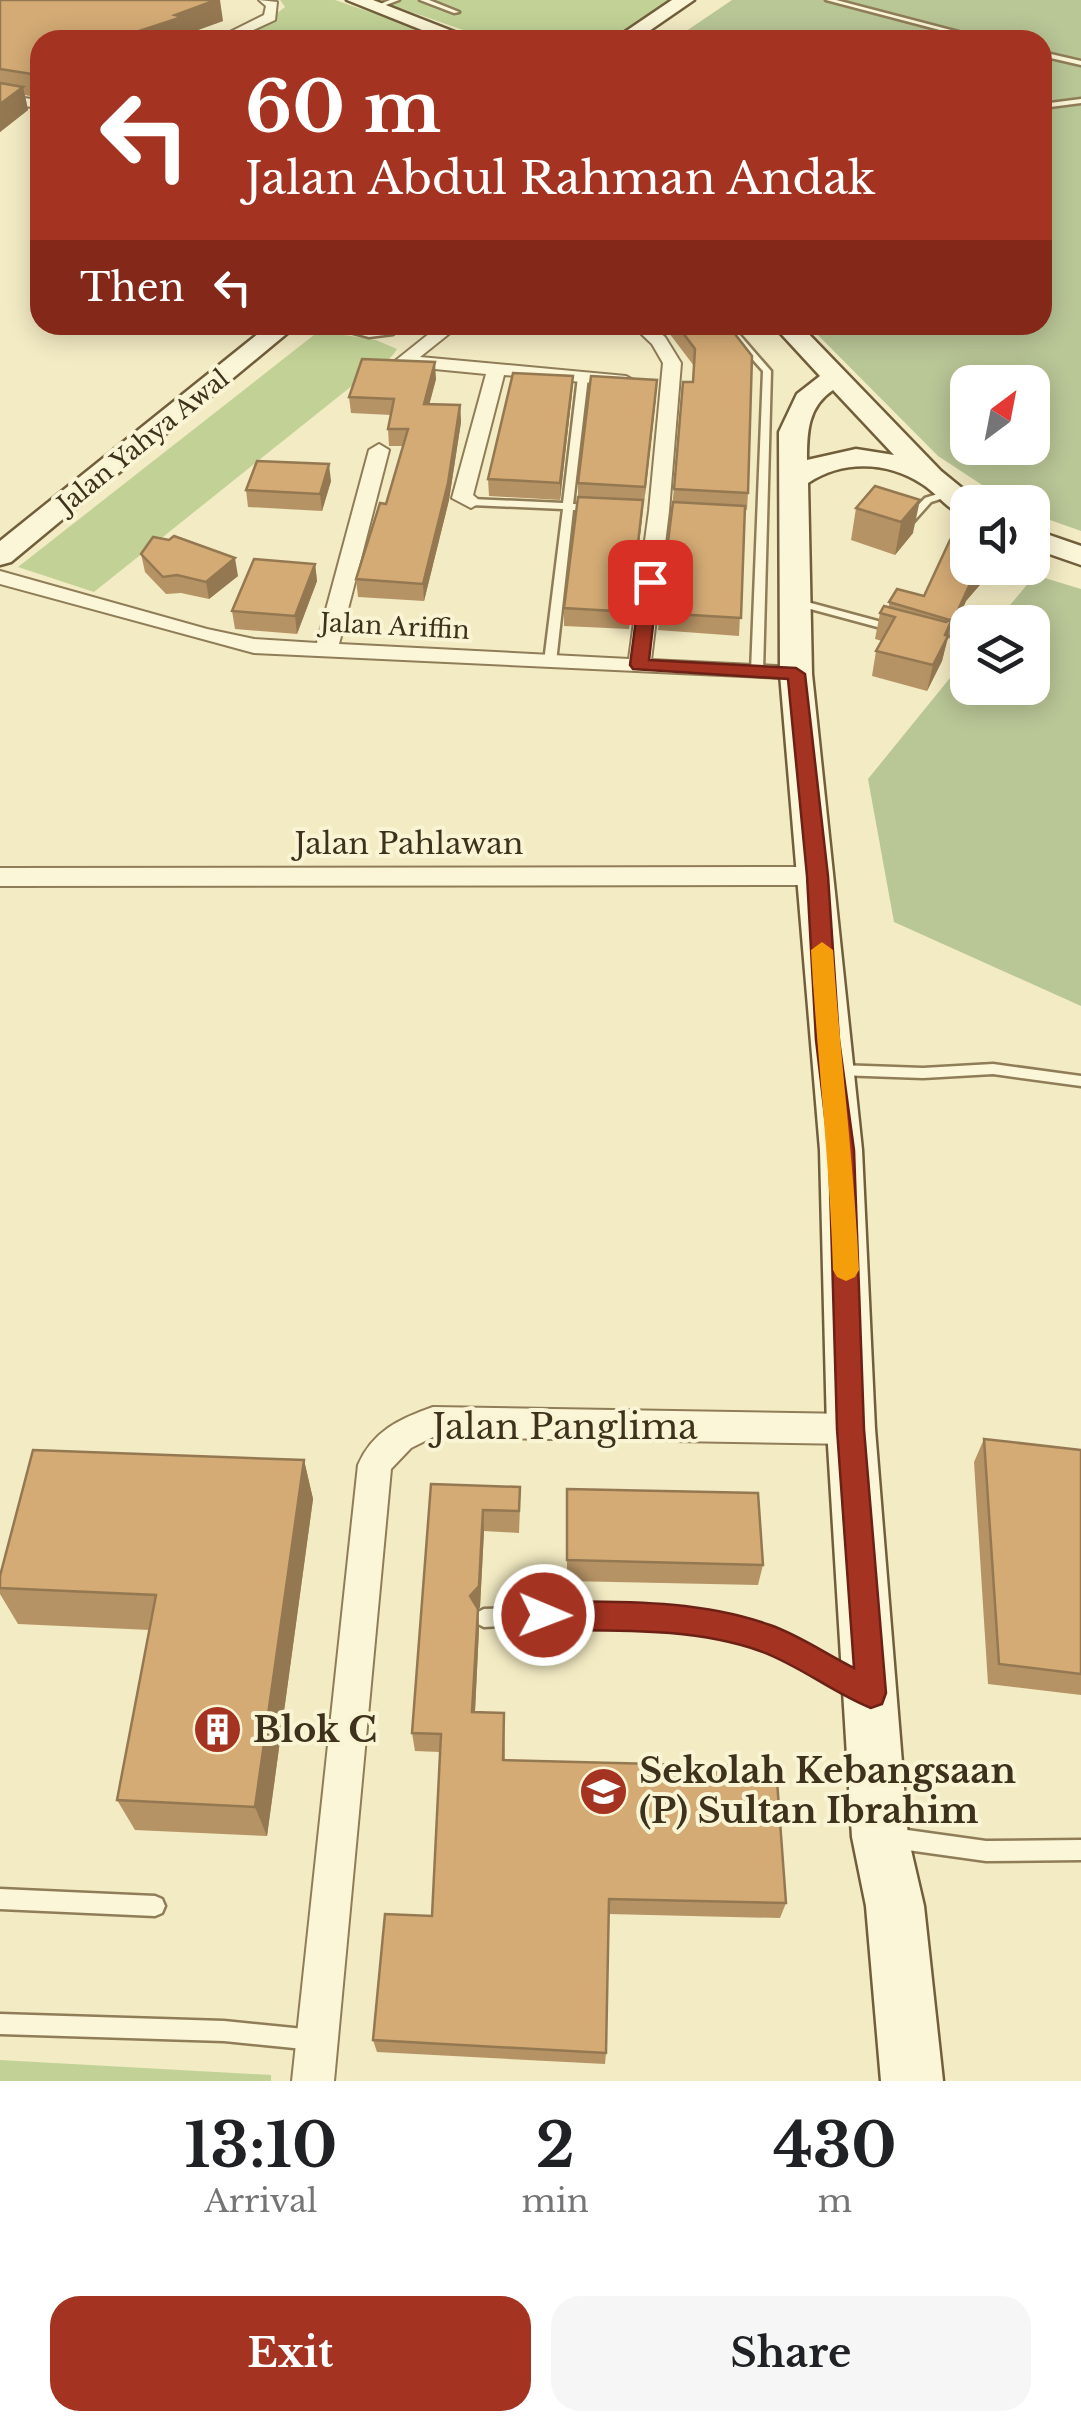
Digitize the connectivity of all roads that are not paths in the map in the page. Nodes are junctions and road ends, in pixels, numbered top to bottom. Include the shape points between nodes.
1 (265, 0) edge
2 (356, 0) edge
3 (396, 0) edge
4 (423, 0) edge
5 (685, 0) edge
6 (706, 0) edge
7 (829, 0) edge
8 (376, 6) junction
9 (456, 12) dead end
10 (242, 30) edge
11 (439, 30) edge
12 (638, 30) edge
13 (661, 30) edge
14 (947, 30) edge
15 (1052, 56) edge
16 (1081, 63) edge
17 (0, 98) edge
18 (1081, 101) edge
19 (30, 102) edge
20 (1052, 105) edge
21 (244, 335) edge
22 (272, 335) edge
23 (438, 335) edge
24 (653, 335) edge
25 (735, 335) edge
26 (795, 335) edge
27 (496, 370) junction
28 (583, 378) junction
29 (834, 379) junction
30 (670, 385) junction
31 (379, 450) dead end
32 (792, 480) junction
33 (949, 493) edge
34 (471, 502) joint
35 (568, 507) junction
36 (604, 508) edge
37 (744, 516) edge
38 (761, 517) junction
39 (910, 518) edge
40 (0, 530) edge
41 (1050, 545) edge
42 (0, 556) edge
43 (1081, 556) edge
44 (0, 577) edge
45 (795, 602) junction
46 (908, 632) edge
47 (326, 651) junction
48 (550, 662) junction
49 (639, 665) junction
50 (757, 672) junction
51 (796, 674) junction
52 (817, 876) junction
53 (0, 877) edge
54 (832, 1070) junction
55 (1081, 1081) edge
56 (851, 1429) junction
57 (484, 1618) dead end
58 (871, 1693) junction
59 (880, 1836) junction
60 (1081, 1850) edge
61 (0, 1899) edge
62 (155, 1906) dead end
63 (0, 2024) edge
64 (318, 2040) junction
65 (313, 2081) edge
66 (912, 2081) edge

1 - 10 street via 272,5 270,17
2 - 8 street
3 - 8 lane
4 - 9 lane
5 - 12 street
6 - 13 street
7 - 14 lane
8 - 11 street
15 - 16 lane
17 - 19 street
18 - 20 lane
21 - 40 street, Jalan Yahya Awal
22 - 42 street, Jalan Yahya Awal
23 - 27 street via 404,360
24 - 30 street via 672,364
25 - 38 lane via 767,371
26 - 29 street
27 - 28 street
27 - 34 street via 462,498
28 - 30 street
28 - 35 lane
29 - 32 street via 799,408
29 - 33 street
30 - 49 street
31 - 47 street
32 - 33 street via 823,462 867,455
32 - 45 street
33 - 39 lane via 928,500
34 - 35 lane
35 - 36 lane
35 - 48 lane
37 - 38 lane
38 - 50 lane
41 - 43 street
44 - 47 street, Jalan Ariffin via 203,636
45 - 46 lane
45 - 51 street
47 - 48 street, Jalan Ariffin
48 - 49 street, Jalan Ariffin
49 - 50 street, Jalan Ariffin
50 - 51 street, Jalan Ariffin
51 - 52 street
52 - 53 street, Jalan Pahlawan
52 - 54 street
54 - 55 lane via 993,1069
54 - 56 street via 844,1193
56 - 58 street
56 - 64 street, Jalan Panglima via 433,1422 404,1431 386,1446 375,1465
57 - 58 lane via 710,1623 767,1638
58 - 59 street
59 - 60 lane via 986,1851
59 - 66 street via 895,1906
61 - 62 lane
63 - 64 lane via 224,2030
64 - 65 street, Jalan Panglima

